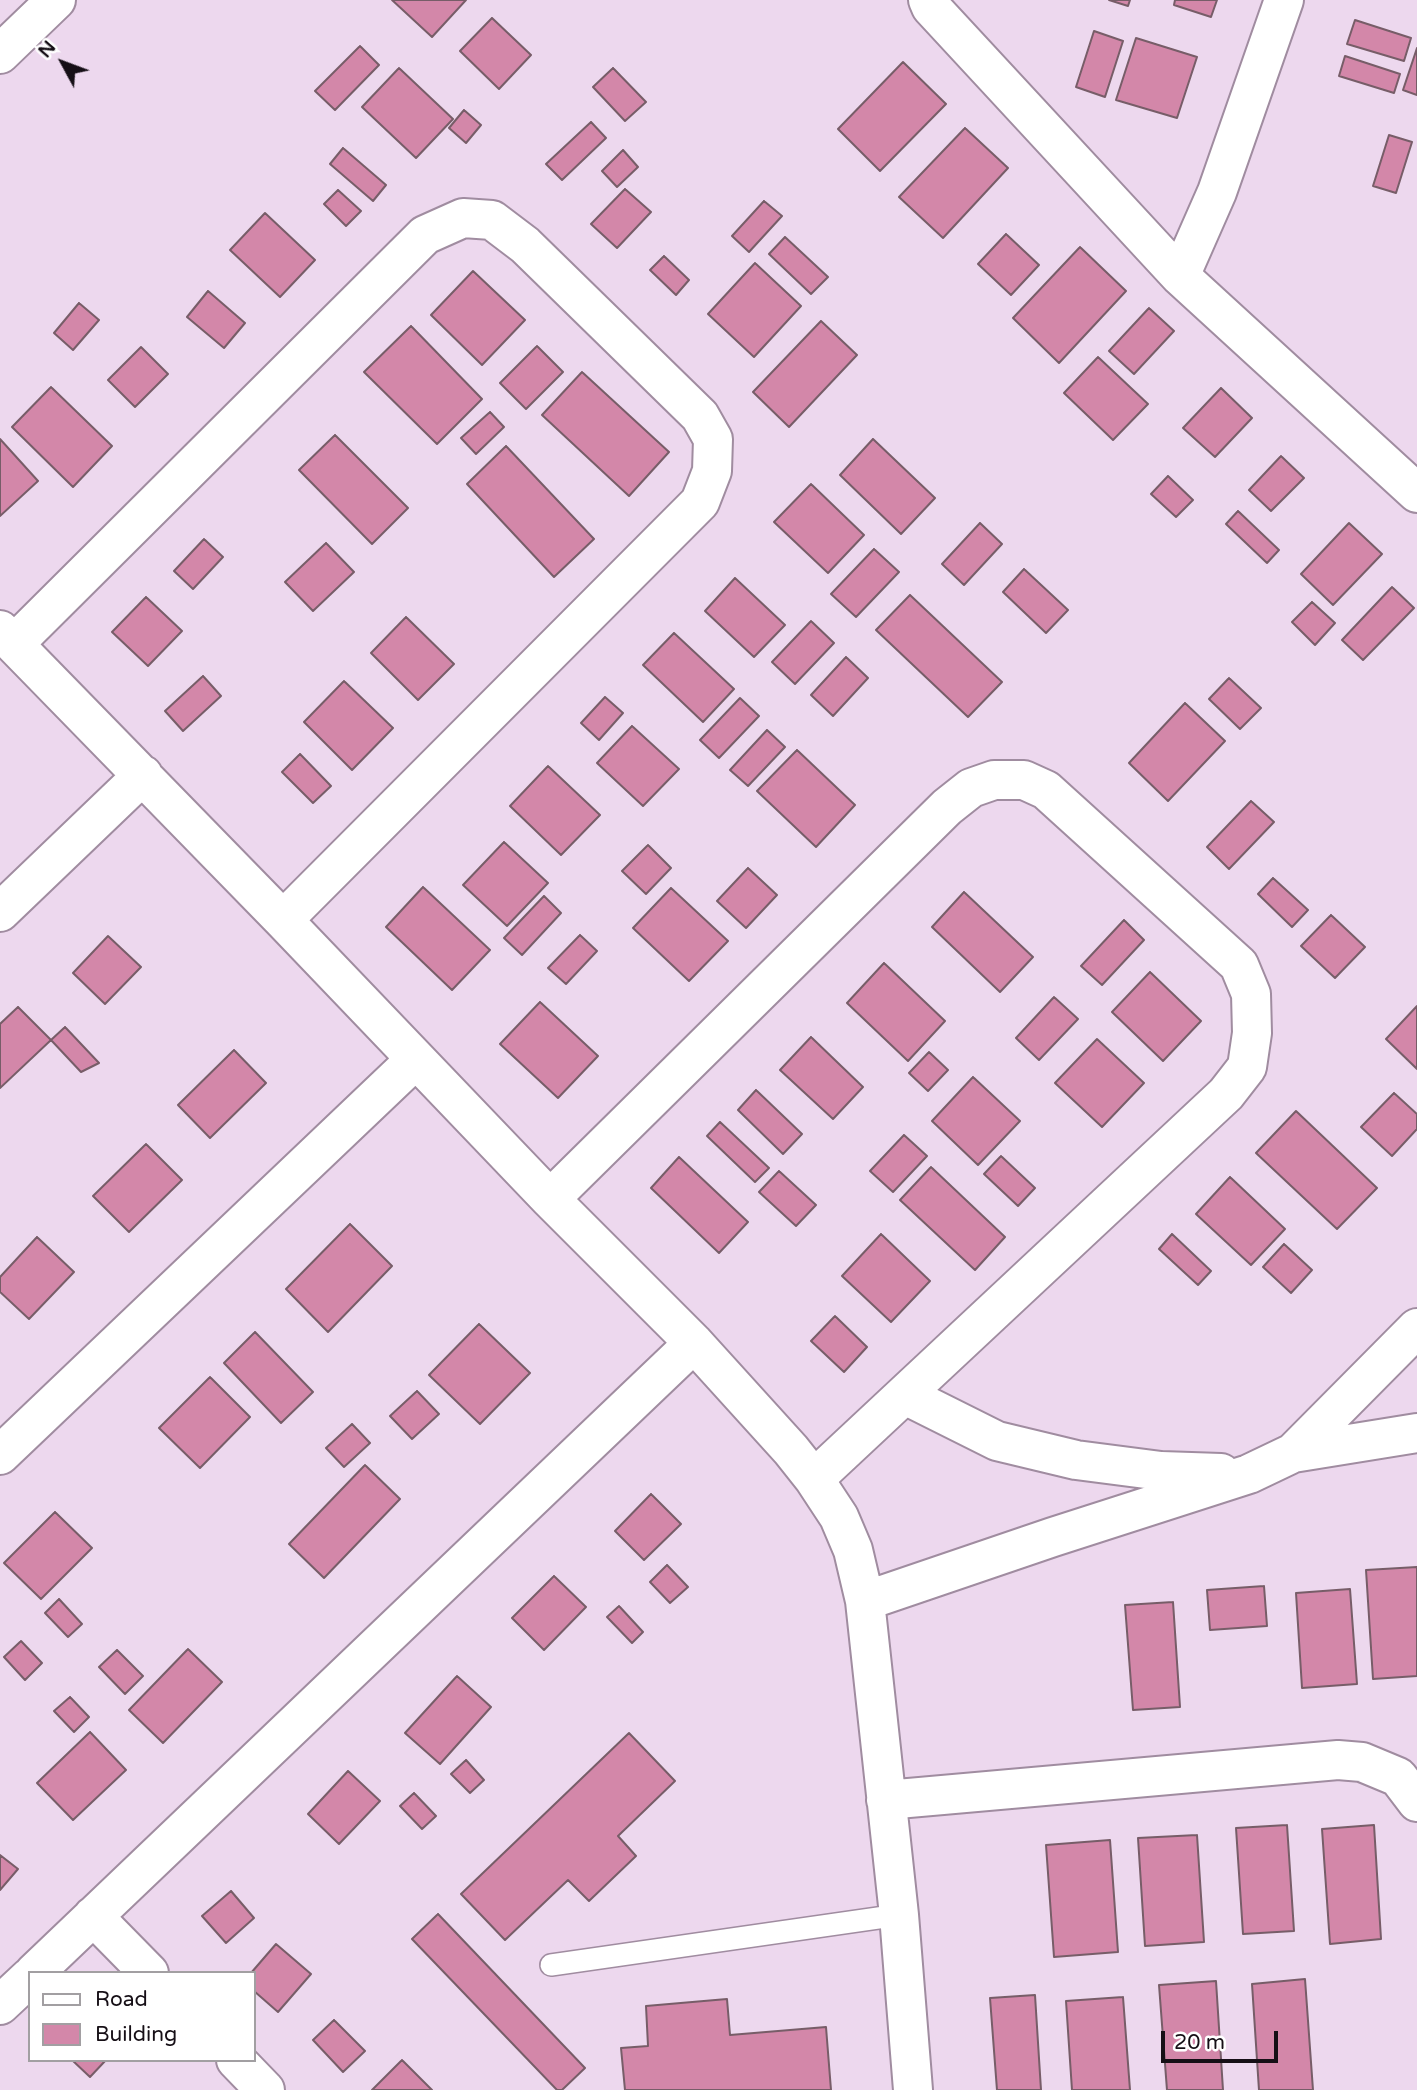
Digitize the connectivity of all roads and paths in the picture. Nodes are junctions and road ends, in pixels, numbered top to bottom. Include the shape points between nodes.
1 (56, 0) edge
2 (928, 0) edge
3 (1283, 0) edge
4 (3, 44) edge
5 (1180, 276) junction
6 (1417, 493) edge
7 (7, 637) edge
8 (143, 775) junction
9 (0, 912) edge
10 (283, 920) junction
11 (415, 1060) junction
12 (550, 1199) junction
13 (1417, 1328) edge
14 (694, 1343) junction
15 (905, 1395) junction
16 (1417, 1433) edge
17 (1293, 1453) junction
18 (0, 1455) edge
19 (1249, 1474) junction
20 (814, 1479) junction
21 (865, 1601) junction
22 (886, 1800) junction
23 (1417, 1801) edge
24 (898, 1915) junction
25 (93, 1916) junction
26 (551, 1965) dead end
27 (36, 1971) edge
28 (147, 1971) edge
29 (28, 1979) edge
30 (0, 2006) edge
31 (238, 2062) edge
32 (265, 2090) edge
33 (913, 2090) edge

1 - 4 street
2 - 5 street
3 - 5 street via 1217,192
5 - 6 street
7 - 8 street
7 - 10 street via 425,236 463,218 492,220 525,245 700,415 713,439 712,471 700,502
8 - 9 street
8 - 10 street
10 - 11 street
11 - 12 street
11 - 18 street
12 - 14 street
12 - 15 street via 947,807 971,788 994,780 1024,780 1046,790 1239,965 1251,994 1247,1067 1226,1094
13 - 17 street
14 - 20 street
14 - 25 street
15 - 19 street via 997,1441 1076,1460 1161,1471
15 - 20 street
16 - 17 street
17 - 19 street
19 - 21 street
20 - 21 street via 839,1517 853,1550
21 - 22 street
22 - 23 street via 1338,1760 1362,1762 1398,1777
22 - 24 street
24 - 26 lane
24 - 33 street
25 - 27 street
25 - 28 street
29 - 30 street
31 - 32 street

